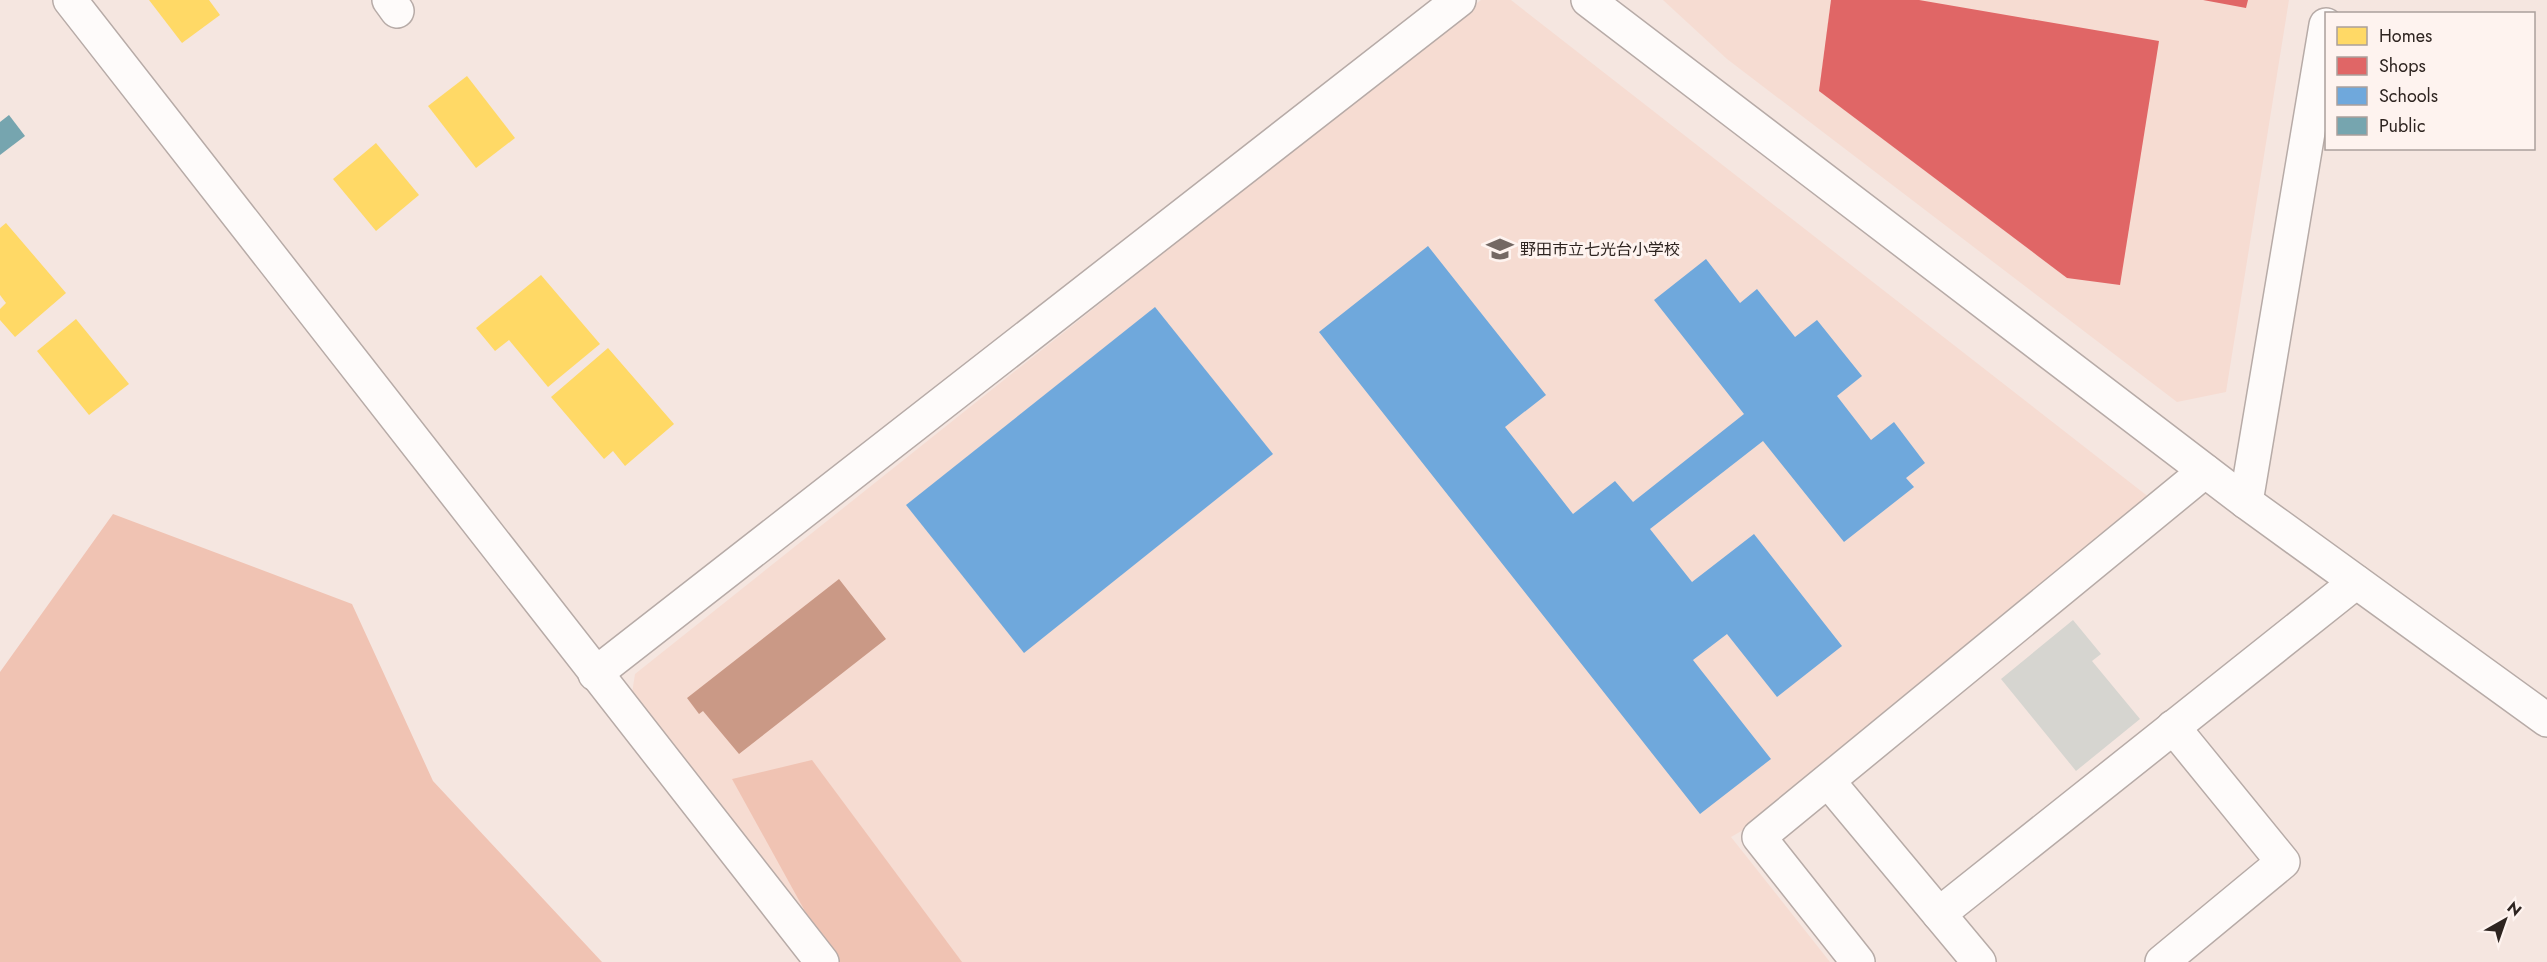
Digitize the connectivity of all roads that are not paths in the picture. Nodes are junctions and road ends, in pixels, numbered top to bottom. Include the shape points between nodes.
1 (70, 0) edge
2 (1459, 0) edge
3 (1588, 0) edge
4 (2325, 31) edge
5 (2205, 471) junction
6 (2246, 502) junction
7 (2356, 582) junction
8 (595, 674) junction
9 (2547, 720) edge
10 (2173, 727) junction
11 (1828, 781) junction
12 (1939, 914) junction
13 (822, 962) edge
14 (1858, 962) edge
15 (1979, 962) edge
16 (2162, 962) edge

1 - 8 street
2 - 8 street
3 - 5 street
4 - 6 street
5 - 6 street
5 - 11 street
6 - 7 street
7 - 9 street
7 - 10 street
8 - 13 street
10 - 12 street
10 - 16 street via 2283,862
11 - 12 street
11 - 14 street via 1759,837
12 - 15 street

